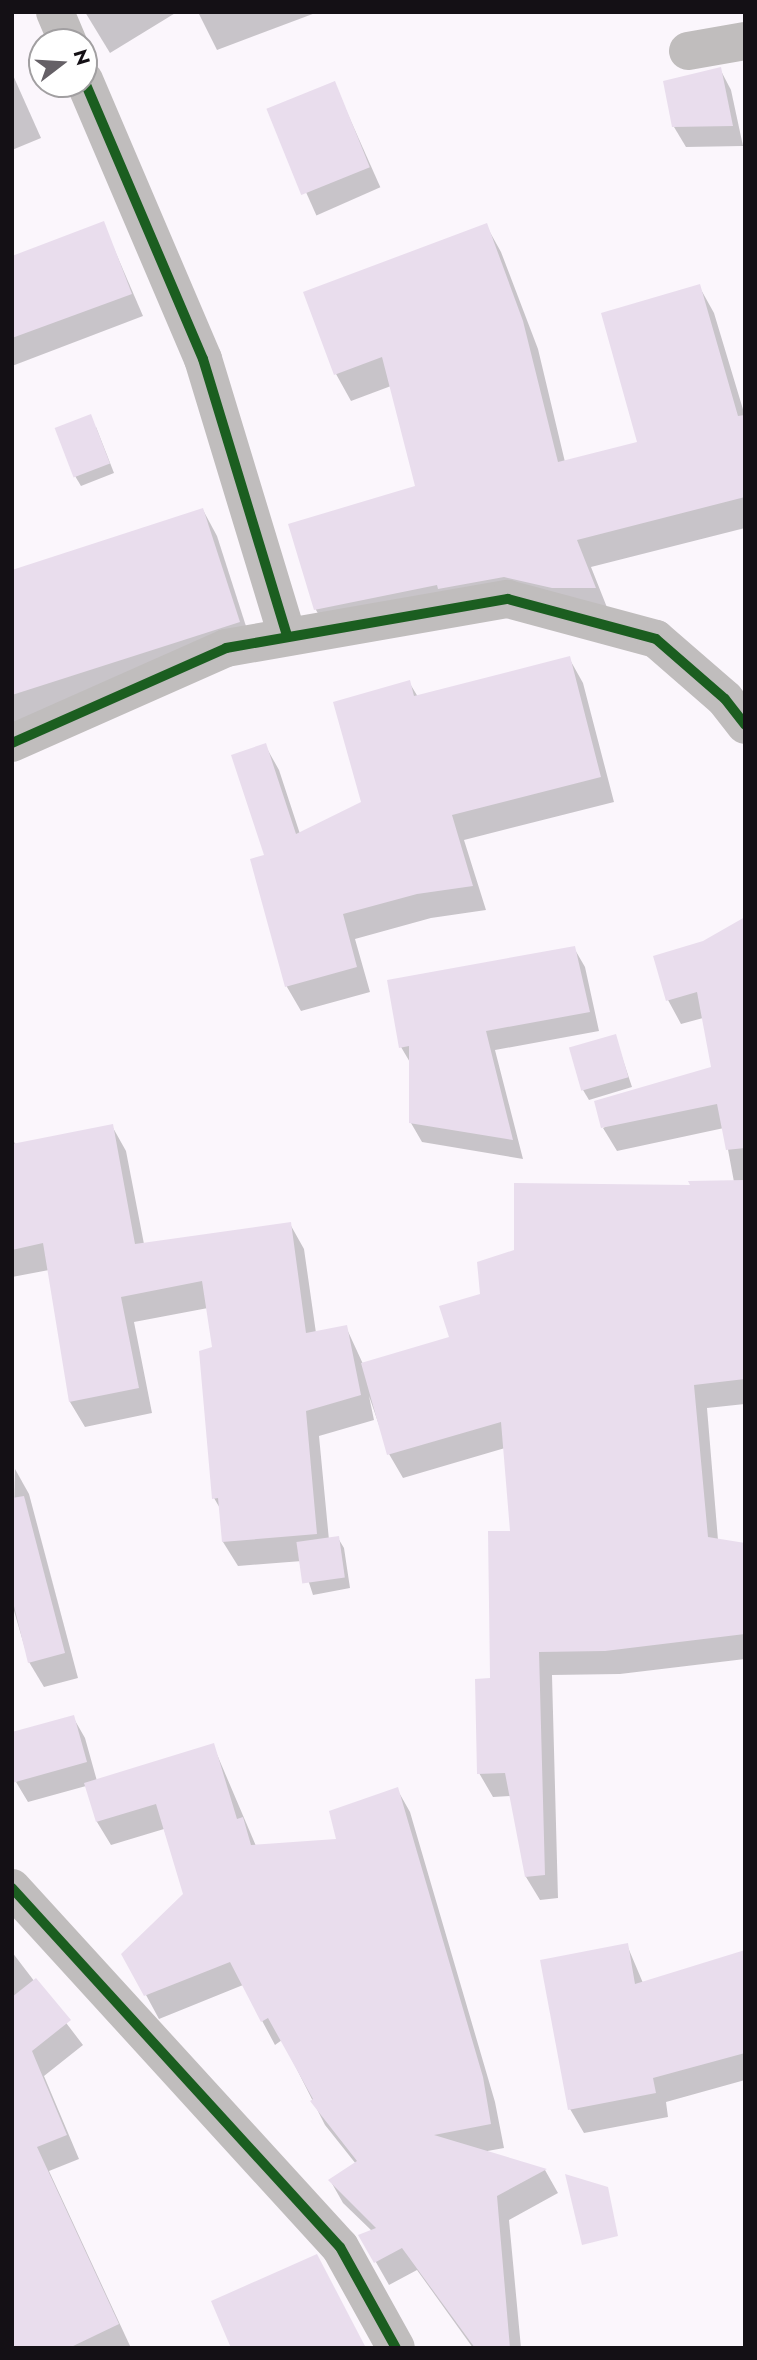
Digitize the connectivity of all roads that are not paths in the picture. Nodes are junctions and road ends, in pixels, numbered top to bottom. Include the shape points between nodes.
1 (745, 41) edge
2 (688, 51) dead end
3 (92, 98) edge
4 (287, 636) junction
5 (738, 704) edge
6 (12, 743) edge
7 (12, 1888) edge
8 (396, 2348) edge

1 - 2 street
3 - 4 street via 203,359
4 - 5 street via 508,598 656,639
4 - 6 street via 226,648
7 - 8 street via 340,2247

